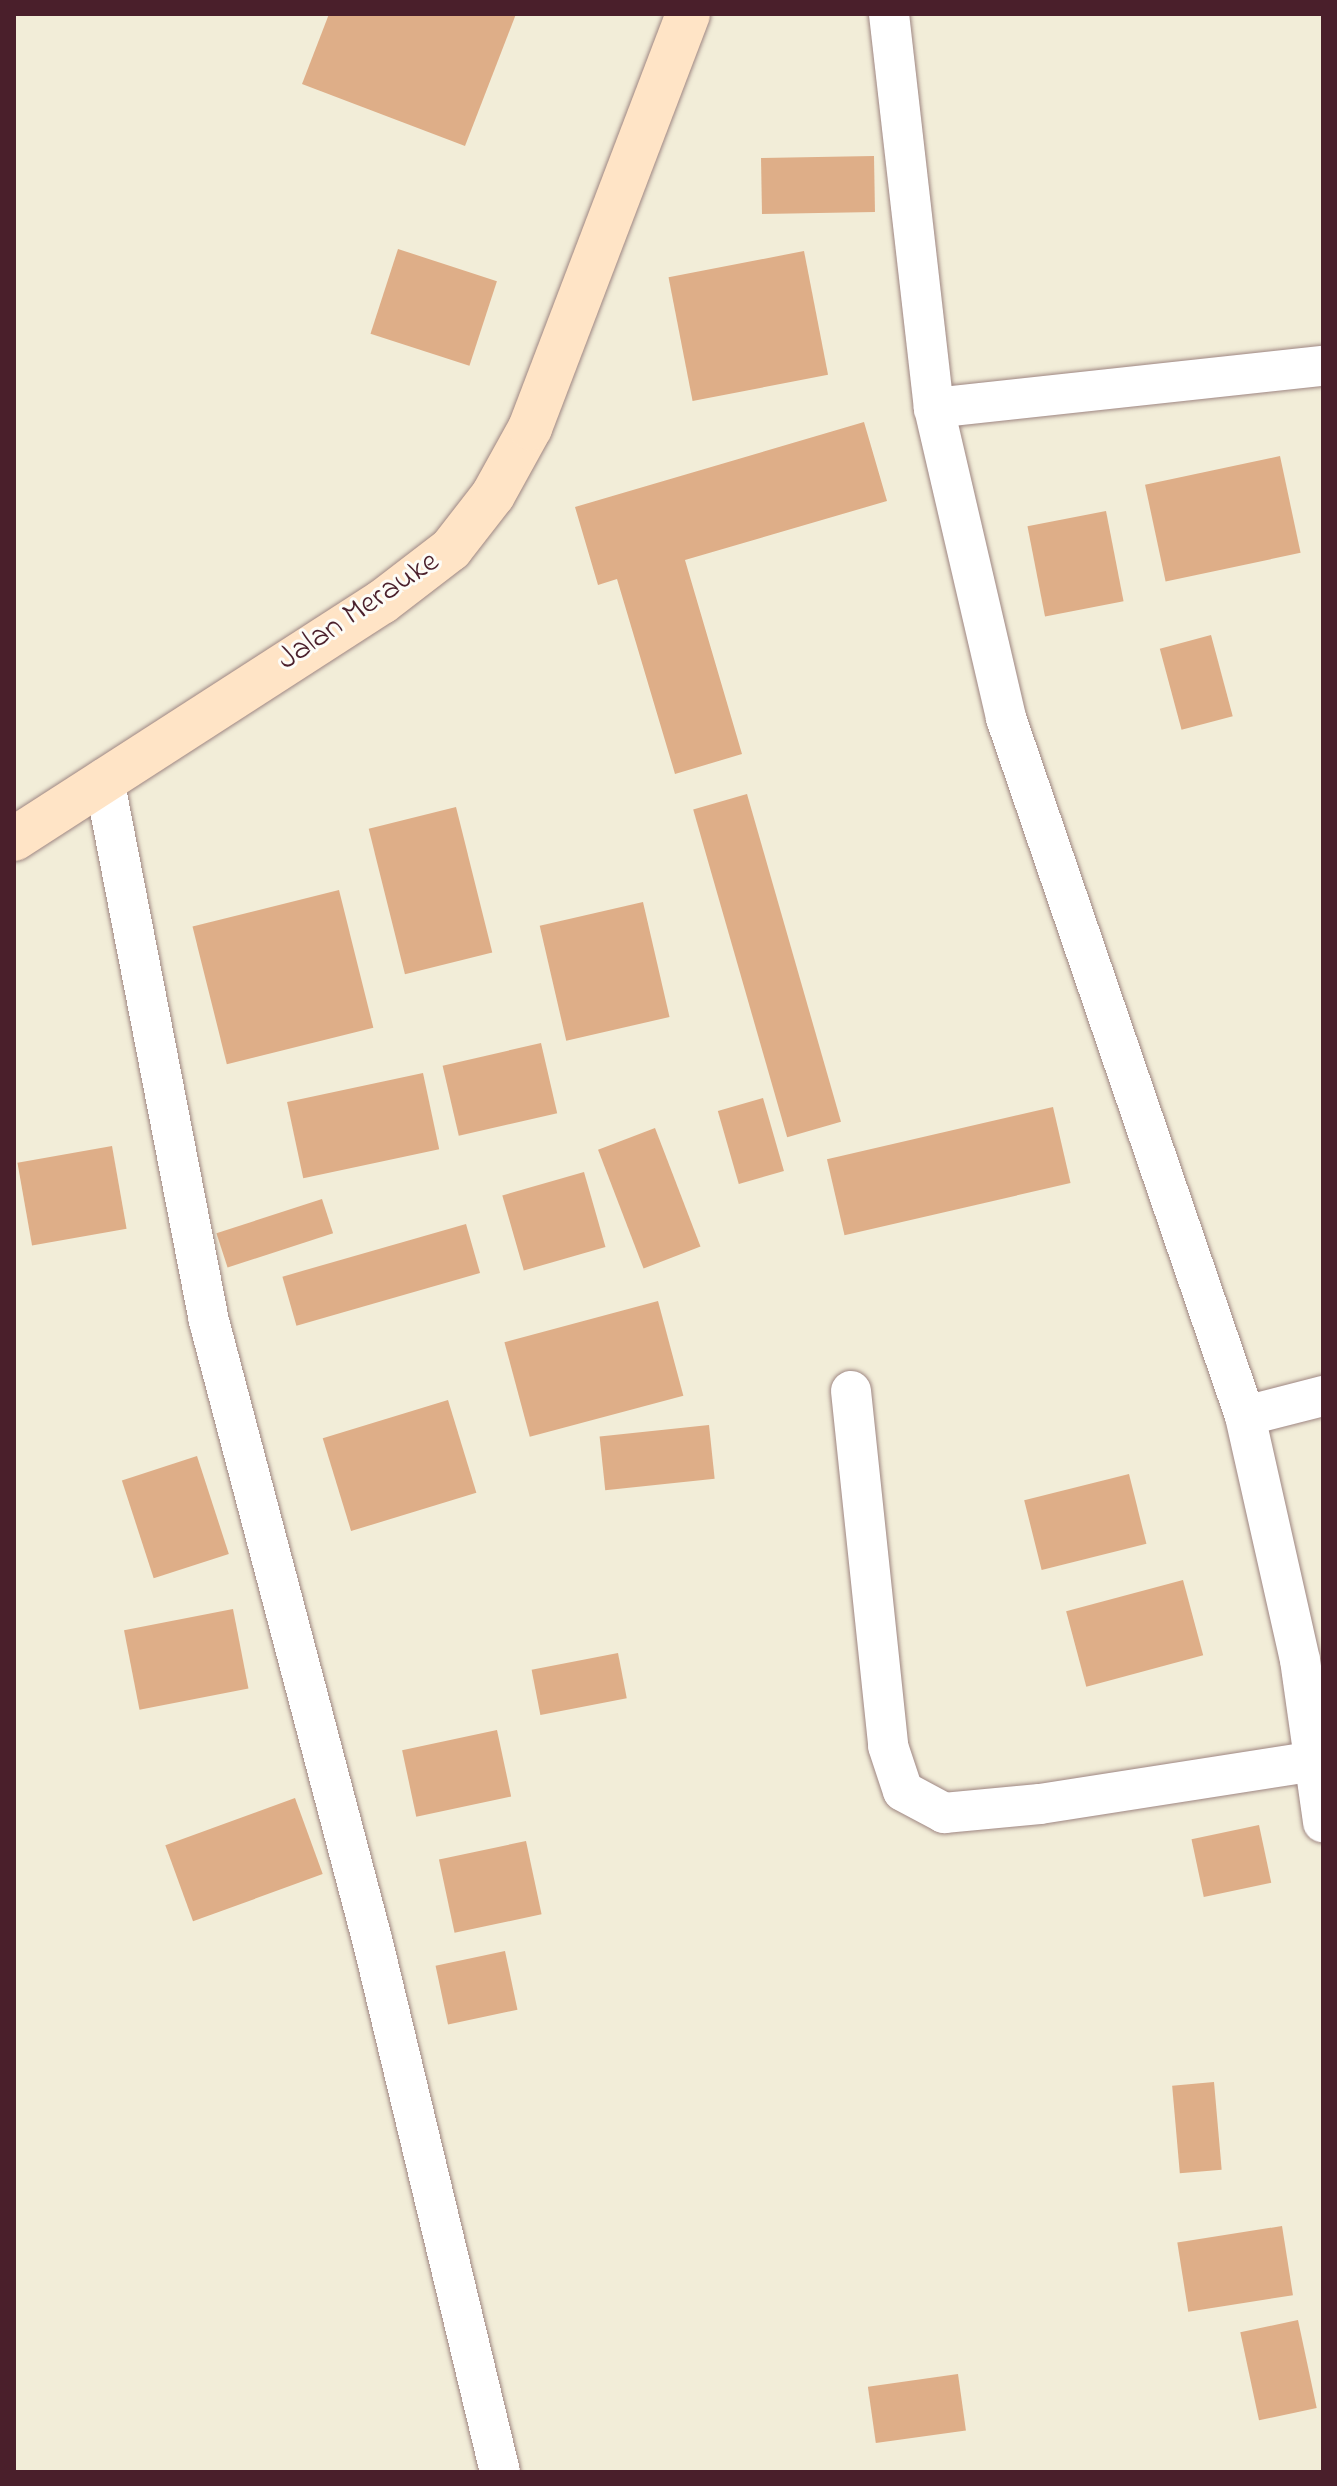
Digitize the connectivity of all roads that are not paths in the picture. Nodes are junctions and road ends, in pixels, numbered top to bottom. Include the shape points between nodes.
1 (688, 14) edge
2 (889, 14) edge
3 (1323, 366) edge
4 (934, 408) junction
5 (104, 779) junction
6 (14, 839) edge
7 (851, 1391) dead end
8 (1323, 1396) edge
9 (1245, 1416) junction
10 (1314, 1761) junction
11 (1323, 1822) edge
12 (500, 2472) edge

1 - 5 street, Jalan Merauke via 562,351 530,428 493,495 451,549 382,602
2 - 4 street
3 - 4 street
4 - 9 street via 1006,718
5 - 6 street, Jalan Merauke
5 - 12 street via 209,1321 373,1943
7 - 10 street via 888,1746 903,1791 944,1813
8 - 9 street
9 - 10 street via 1300,1660
10 - 11 street

